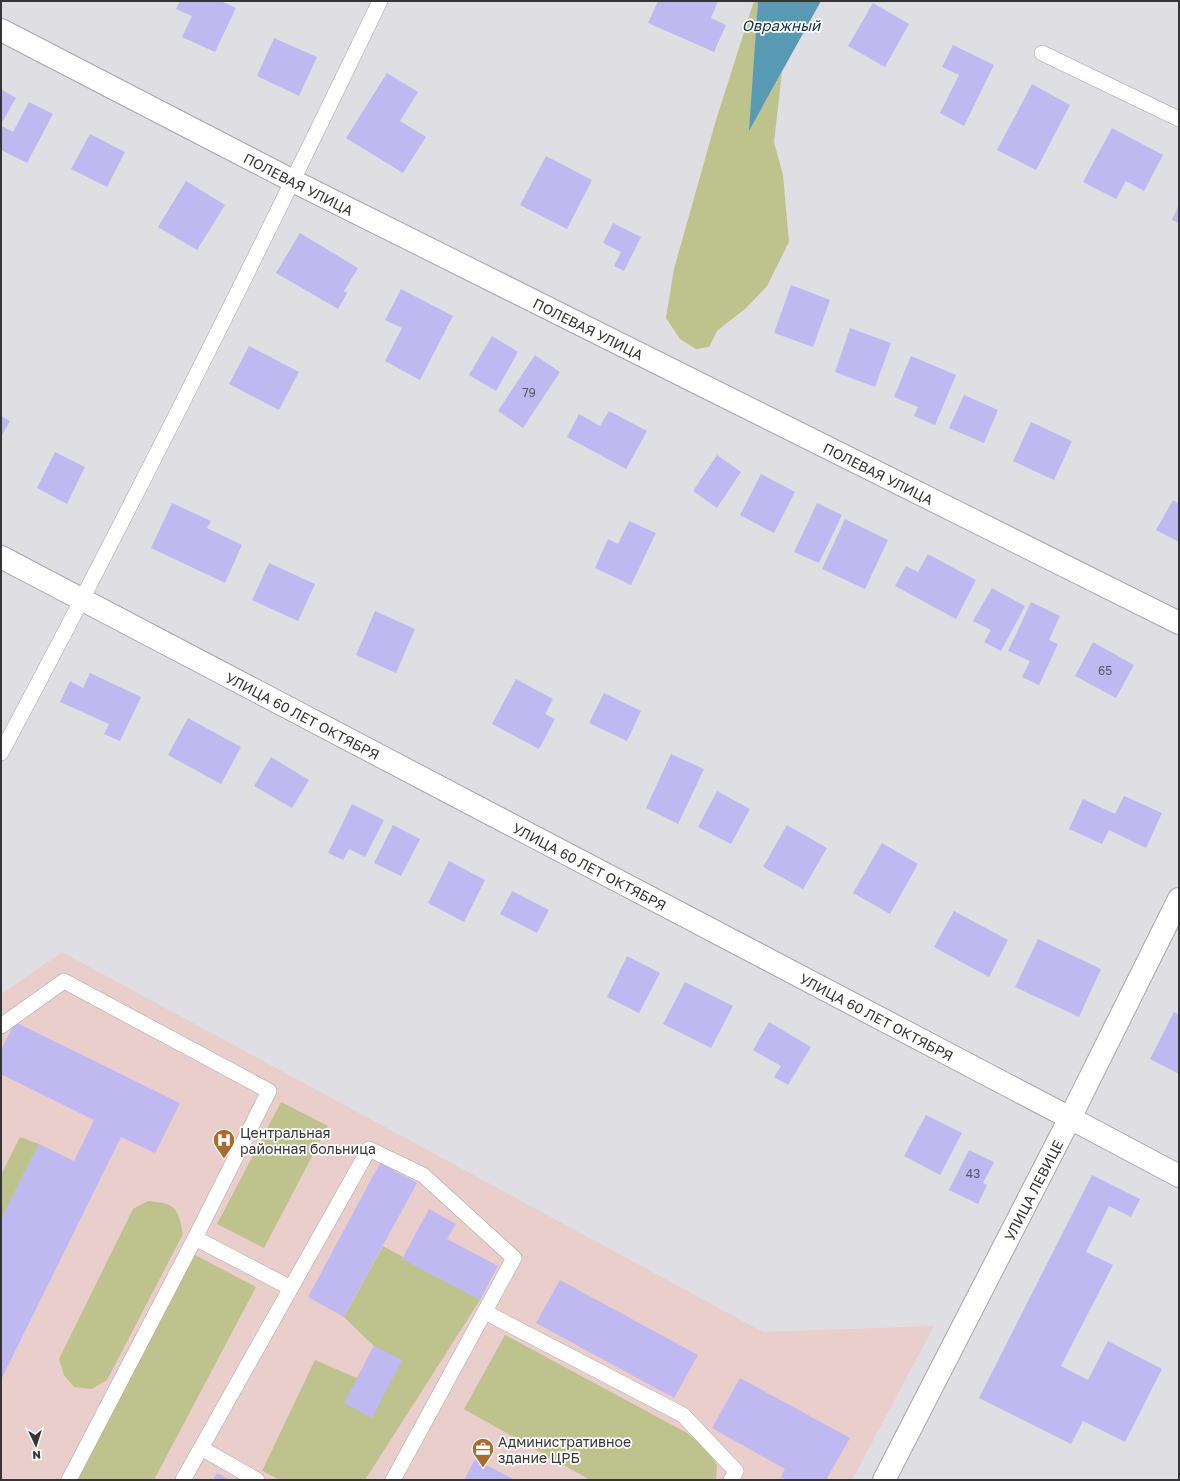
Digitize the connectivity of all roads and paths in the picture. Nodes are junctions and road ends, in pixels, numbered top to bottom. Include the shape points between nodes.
1 (380, 1) edge
2 (1, 30) edge
3 (1042, 53) dead end
4 (1179, 120) edge
5 (293, 181) junction
6 (1, 556) edge
7 (83, 599) junction
8 (1179, 623) edge
9 (1, 753) edge
10 (1179, 899) edge
11 (1, 1026) edge
12 (1070, 1118) junction
13 (1179, 1176) edge
14 (195, 1238) junction
15 (291, 1288) junction
16 (485, 1312) junction
17 (201, 1448) junction
18 (69, 1480) edge
19 (183, 1480) edge
20 (257, 1480) edge
21 (393, 1480) edge
22 (731, 1480) edge
23 (884, 1480) edge

1 - 5 lane
2 - 5 street, ПОЛЕВАЯ УЛИЦА
3 - 4 lane
5 - 7 lane
5 - 8 street, ПОЛЕВАЯ УЛИЦА
6 - 7 street, УЛИЦА 60 ЛЕТ ОКТЯБРЯ
7 - 9 lane
7 - 12 street, УЛИЦА 60 ЛЕТ ОКТЯБРЯ
10 - 12 street, УЛИЦА ЛЕВИЦЕ
11 - 14 lane via 64,981 269,1091
12 - 13 street, УЛИЦА 60 ЛЕТ ОКТЯБРЯ
12 - 23 street, УЛИЦА ЛЕВИЦЕ
14 - 15 lane
14 - 18 lane
15 - 16 lane via 369,1149 423,1175 514,1258
15 - 17 lane
16 - 21 lane
16 - 22 lane via 683,1415 736,1471
17 - 19 lane
17 - 20 lane

